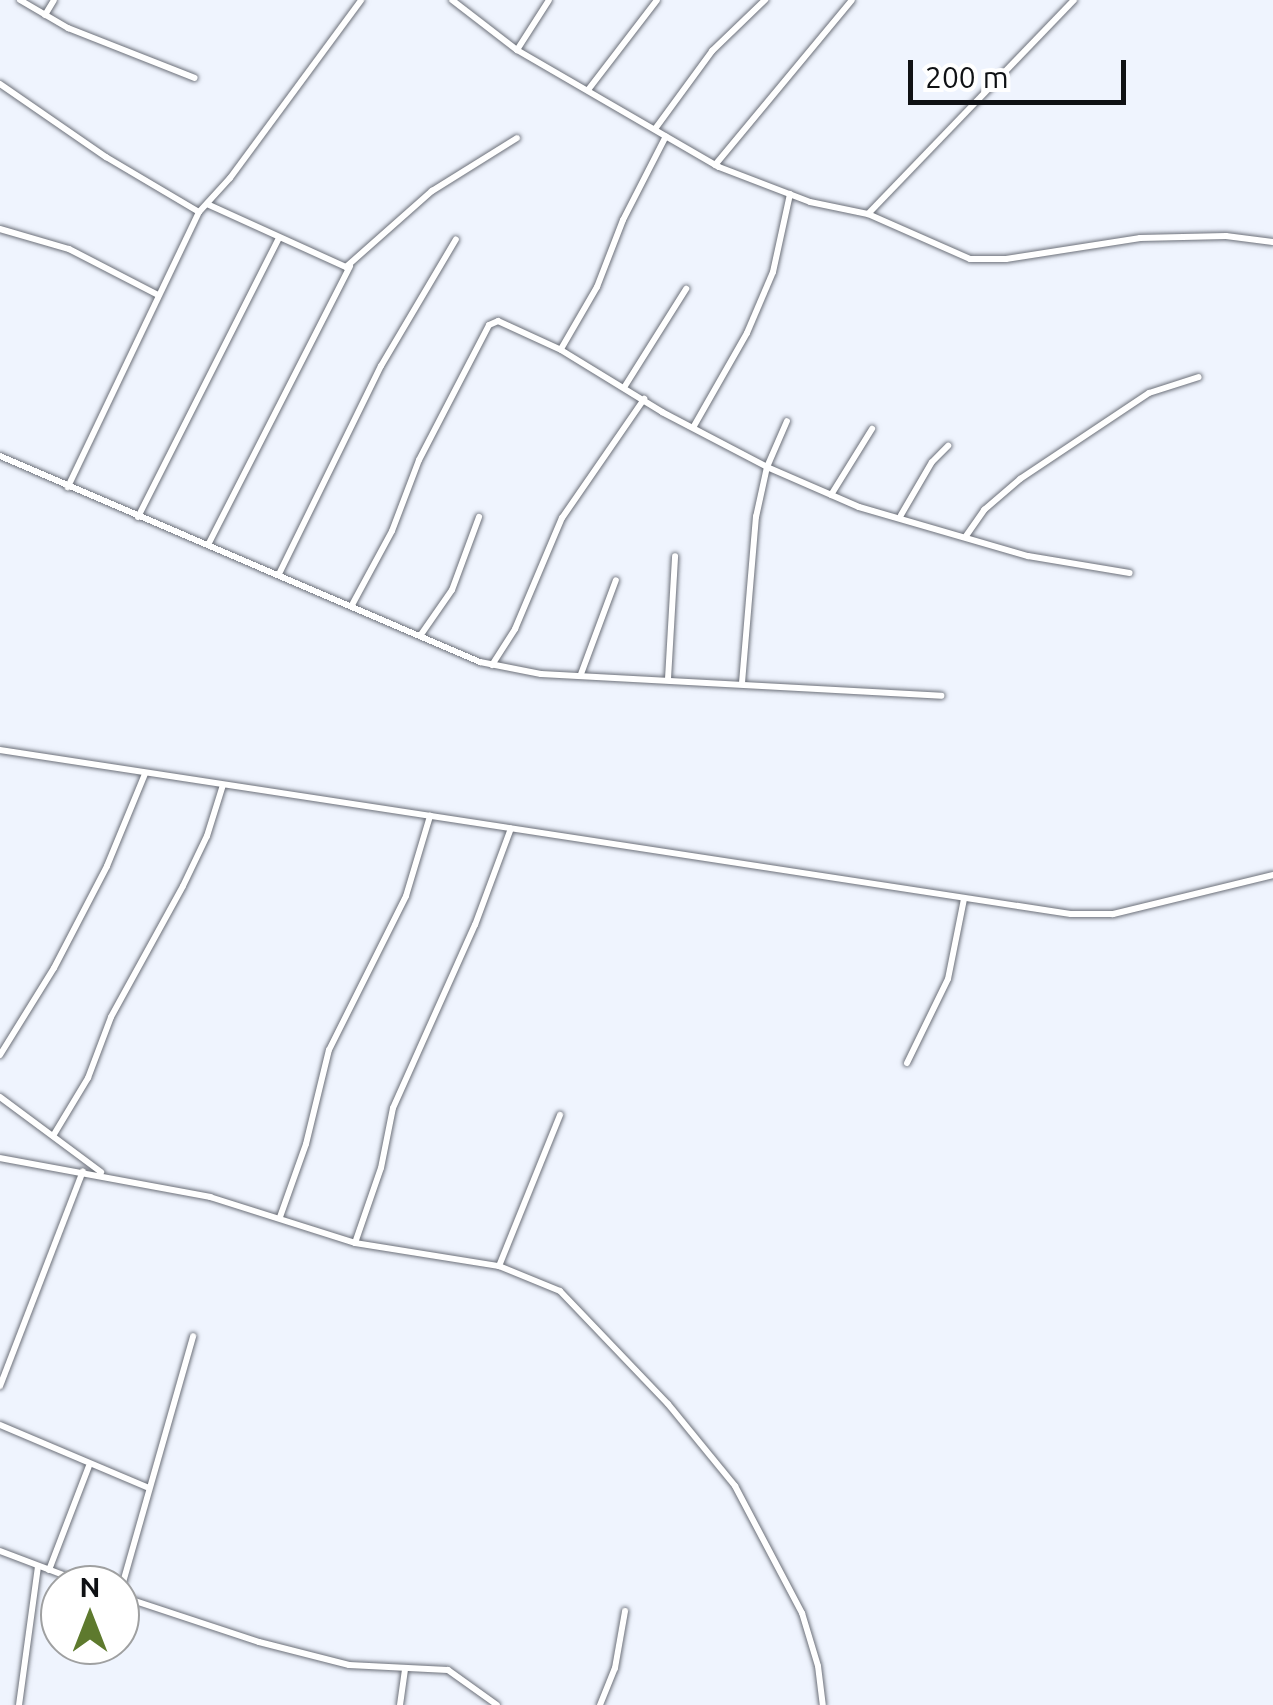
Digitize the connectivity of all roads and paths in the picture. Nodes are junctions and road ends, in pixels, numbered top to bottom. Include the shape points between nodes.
1 (20, 0) edge
2 (54, 0) edge
3 (361, 0) edge
4 (549, 0) edge
5 (657, 0) edge
6 (765, 0) edge
7 (852, 0) edge
8 (1074, 0) edge
9 (454, 1) edge
10 (45, 15) junction
11 (517, 50) junction
12 (195, 78) dead end
13 (0, 84) edge
14 (588, 90) junction
15 (656, 130) junction
16 (666, 136) junction
17 (518, 138) dead end
18 (715, 164) junction
19 (790, 194) junction
20 (207, 204) junction
21 (199, 212) junction
22 (868, 214) junction
23 (0, 229) edge
24 (280, 238) junction
25 (456, 239) dead end
26 (1273, 242) edge
27 (350, 266) junction
28 (686, 288) dead end
29 (158, 295) junction
30 (560, 350) junction
31 (1199, 376) dead end
32 (625, 386) junction
33 (644, 400) junction
34 (787, 420) dead end
35 (694, 426) junction
36 (872, 429) dead end
37 (948, 446) dead end
38 (0, 456) edge
39 (766, 467) junction
40 (68, 487) junction
41 (831, 495) junction
42 (901, 515) junction
43 (138, 517) junction
44 (479, 517) dead end
45 (966, 536) junction
46 (208, 546) junction
47 (676, 556) dead end
48 (1130, 573) dead end
49 (280, 574) junction
50 (616, 580) dead end
51 (352, 605) junction
52 (420, 636) junction
53 (492, 664) junction
54 (581, 674) junction
55 (668, 679) junction
56 (742, 683) junction
57 (941, 696) dead end
58 (0, 750) edge
59 (144, 774) junction
60 (223, 785) junction
61 (430, 816) junction
62 (511, 828) junction
63 (1273, 875) edge
64 (964, 899) junction
65 (0, 1055) edge
66 (907, 1063) dead end
67 (0, 1097) edge
68 (560, 1114) dead end
69 (52, 1136) junction
70 (0, 1158) edge
71 (83, 1171) junction
72 (106, 1175) junction
73 (280, 1217) junction
74 (355, 1243) junction
75 (499, 1266) junction
76 (193, 1336) dead end
77 (0, 1386) edge
78 (0, 1425) edge
79 (89, 1466) junction
80 (147, 1487) junction
81 (0, 1551) edge
82 (51, 1565) edge
83 (127, 1565) edge
84 (38, 1566) joint
85 (140, 1601) edge
86 (626, 1612) dead end
87 (405, 1670) junction
88 (19, 1705) edge
89 (400, 1705) edge
90 (497, 1705) edge
91 (600, 1705) edge
92 (823, 1705) edge

1 - 10 street
2 - 10 street
3 - 20 street
4 - 11 street
5 - 14 street
6 - 15 street via 712,51
7 - 18 street
8 - 22 street
9 - 11 street
10 - 12 street
11 - 14 street
13 - 21 street
14 - 15 street
15 - 16 street
16 - 18 street
16 - 30 street via 598,288
17 - 27 street via 432,191
18 - 19 street
19 - 22 street
19 - 35 street via 773,272
20 - 21 street
20 - 24 street
21 - 29 street
22 - 26 street via 970,259 1006,260 1140,238
23 - 29 street via 69,250
24 - 27 street
24 - 43 street
25 - 49 street via 381,366
27 - 46 street
28 - 32 street
29 - 40 street
30 - 32 street
30 - 51 street via 498,321 489,325
31 - 45 street via 1149,393 1020,478
32 - 33 street
33 - 35 street
33 - 53 street via 562,518 532,593
34 - 39 street
35 - 39 street
36 - 41 street
37 - 42 street
38 - 40 street
39 - 41 street
39 - 56 street
40 - 43 street
41 - 42 street
42 - 45 street
43 - 46 street
44 - 52 street via 452,590
45 - 48 street via 1028,556
46 - 49 street
47 - 55 street
49 - 51 street
50 - 54 street
51 - 52 street
52 - 53 street
53 - 54 street
54 - 55 street
55 - 56 street
56 - 57 street
58 - 59 street
59 - 60 street
59 - 65 street via 72,934
60 - 61 street
60 - 69 street via 196,860 111,1017 88,1078
61 - 62 street
61 - 73 street via 406,896 329,1050
62 - 64 street
62 - 74 street via 393,1108
63 - 64 street via 1114,914
64 - 66 street via 948,979
67 - 69 street
68 - 75 street
69 - 72 street
70 - 71 street
71 - 72 street
71 - 77 street
72 - 73 street
73 - 74 street
74 - 75 street
75 - 92 street via 547,1283 575,1302 735,1486 802,1613
76 - 80 street
78 - 79 street
79 - 80 street
79 - 82 street
80 - 83 street
81 - 84 street
84 - 88 street
85 - 87 street via 259,1642 349,1665
86 - 91 street
87 - 89 street
87 - 90 street via 455,1672

